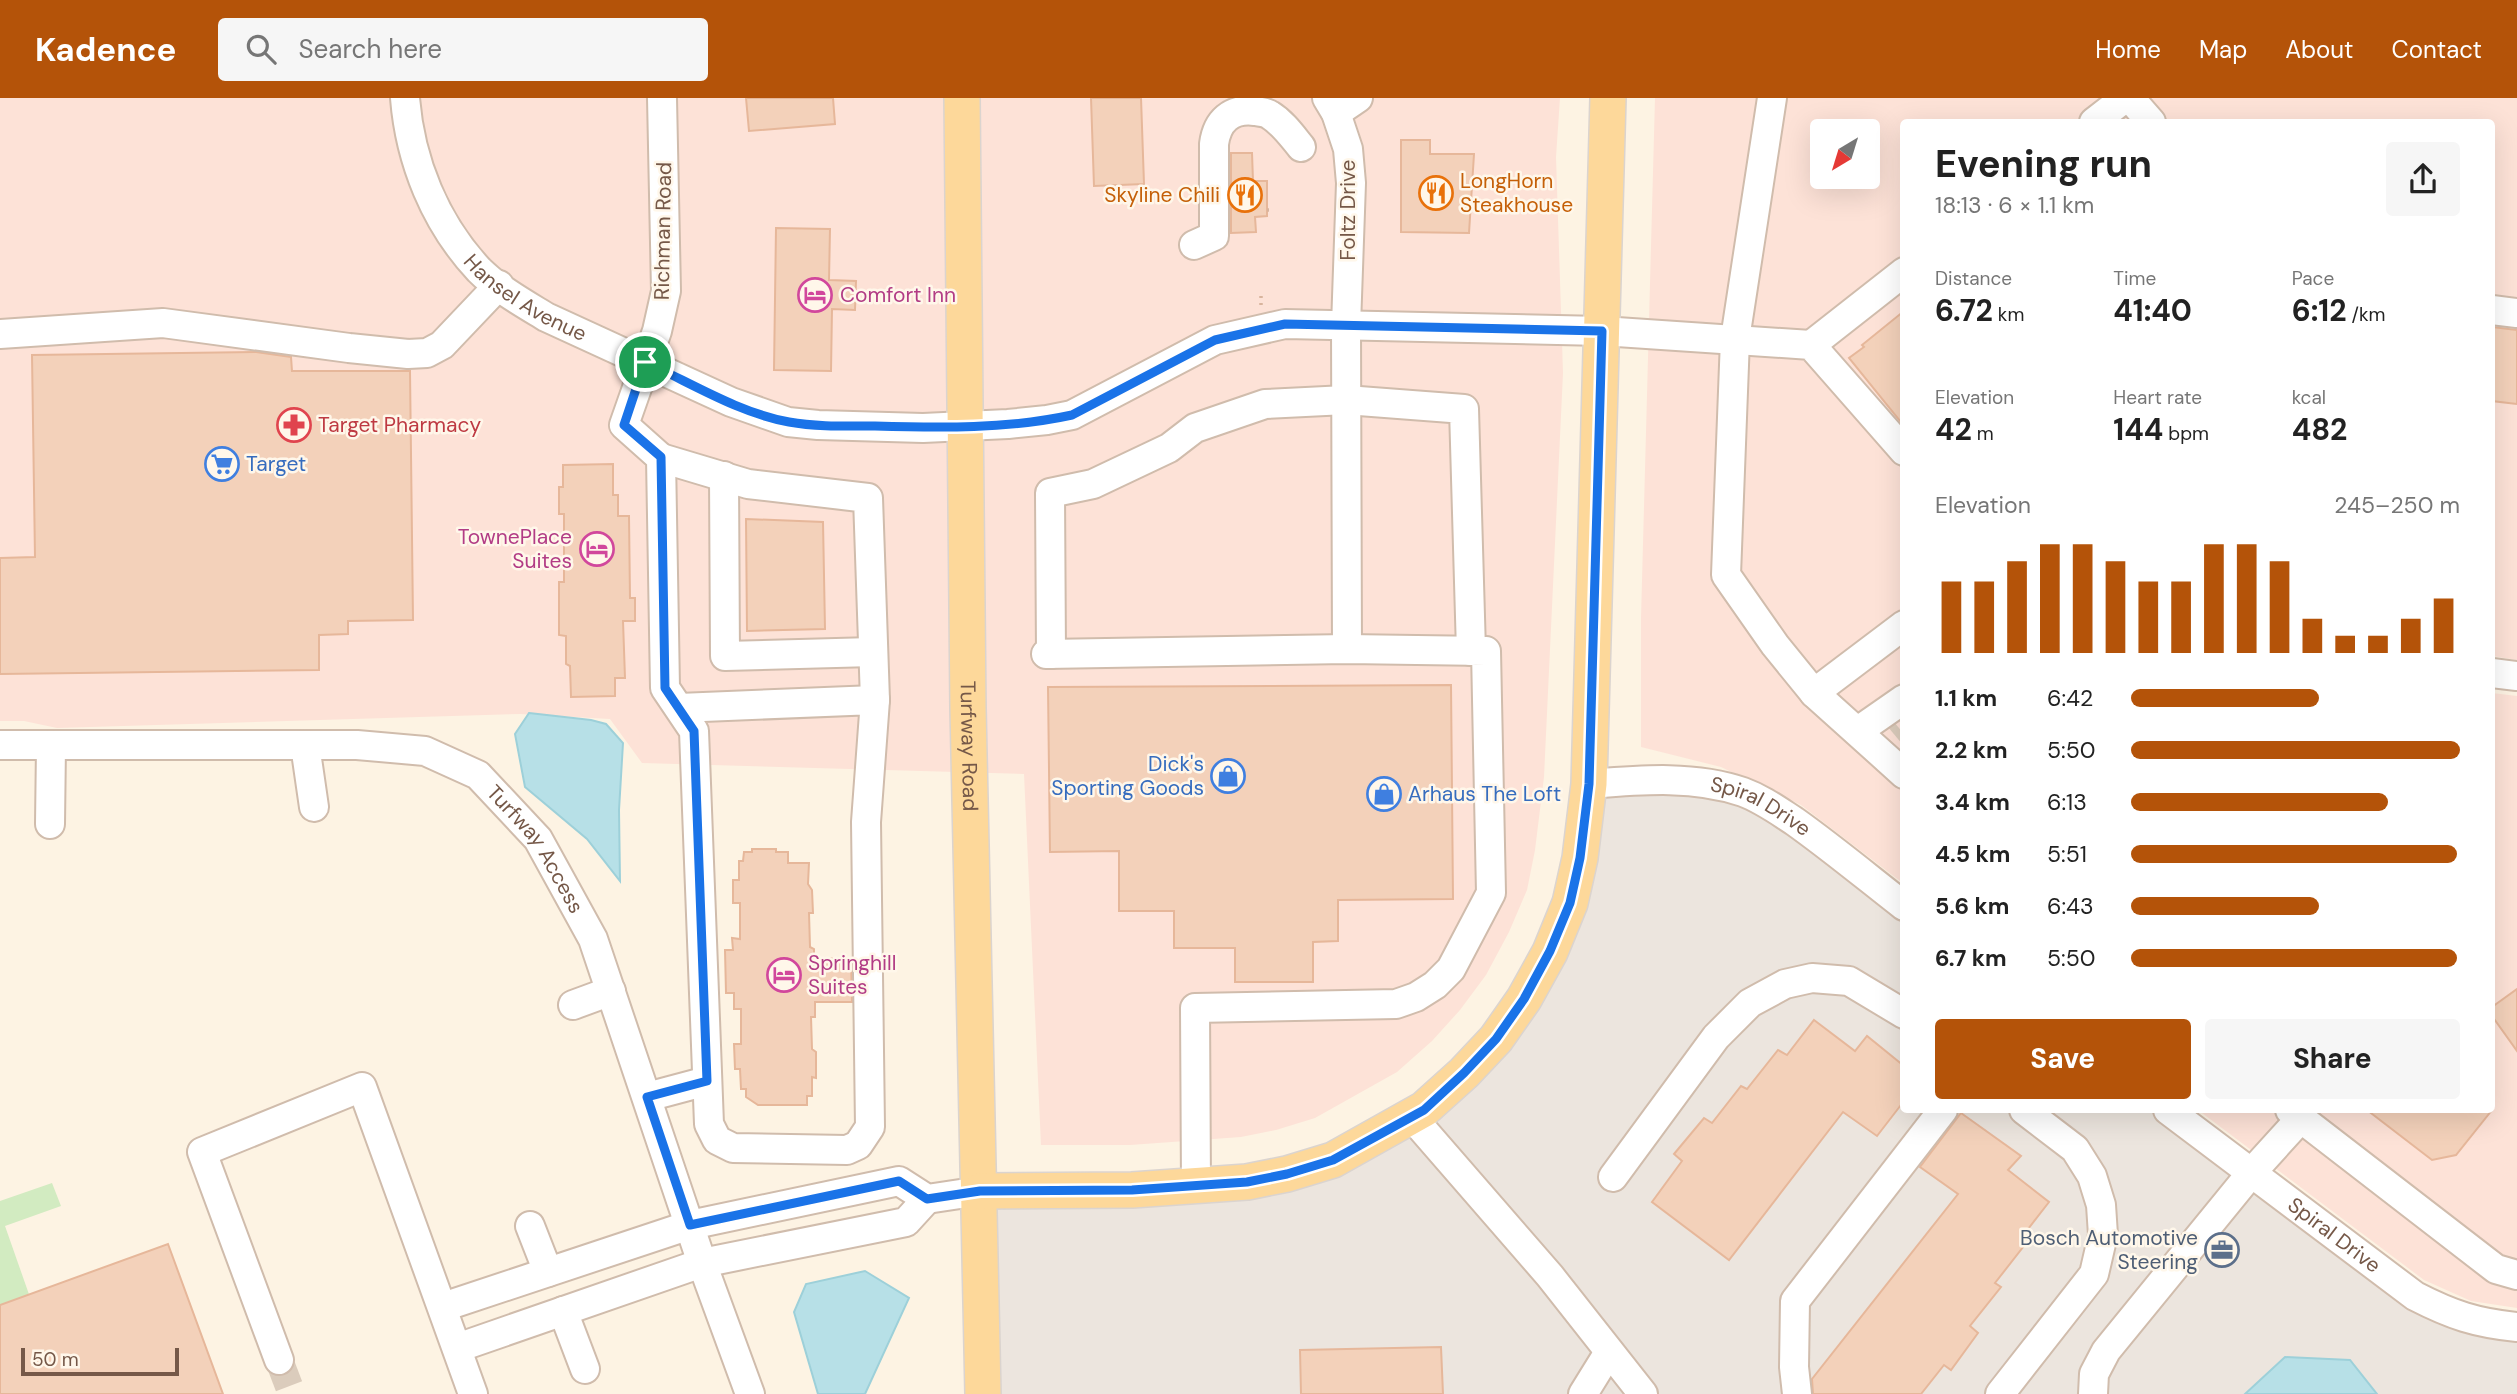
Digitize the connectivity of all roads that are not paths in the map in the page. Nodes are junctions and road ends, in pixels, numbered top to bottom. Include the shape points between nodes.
1 (405, 98) edge
2 (662, 98) edge
3 (962, 98) edge
4 (1608, 98) edge
5 (1772, 98) edge
6 (2127, 98) edge
7 (1341, 103) edge
8 (2098, 119) edge
9 (2148, 119) edge
10 (1301, 147) dead end
11 (1194, 245) dead end
12 (1900, 275) edge
13 (499, 285) junction
14 (2495, 310) edge
15 (2517, 313) edge
16 (1346, 326) junction
17 (1602, 331) junction
18 (0, 334) edge
19 (1735, 339) junction
20 (1811, 345) junction
21 (645, 362) junction
22 (1346, 400) junction
23 (966, 427) junction
24 (1900, 445) edge
25 (661, 457) junction
26 (724, 476) junction
27 (1900, 628) edge
28 (1347, 649) junction
29 (1471, 651) junction
30 (873, 652) junction
31 (2495, 673) edge
32 (2517, 676) edge
33 (1814, 693) junction
34 (875, 700) junction
35 (1900, 702) edge
36 (679, 708) junction
37 (1858, 731) junction
38 (0, 745) edge
39 (305, 745) junction
40 (51, 746) junction
41 (1900, 766) edge
42 (1589, 784) junction
43 (314, 807) dead end
44 (50, 824) dead end
45 (1900, 903) edge
46 (611, 991) junction
47 (573, 1004) dead end
48 (1900, 1012) edge
49 (707, 1081) junction
50 (647, 1097) junction
51 (1941, 1113) edge
52 (2028, 1113) edge
53 (2172, 1113) edge
54 (2295, 1114) edge
55 (1411, 1116) junction
56 (2252, 1172) junction
57 (1613, 1177) dead end
58 (1196, 1186) junction
59 (980, 1191) junction
60 (927, 1199) junction
61 (690, 1225) junction
62 (530, 1226) dead end
63 (702, 1264) junction
64 (548, 1272) junction
65 (2517, 1275) edge
66 (443, 1307) junction
67 (563, 1311) junction
68 (2517, 1327) edge
69 (457, 1348) junction
70 (1609, 1352) junction
71 (279, 1360) tunnel mouth
72 (585, 1369) dead end
73 (473, 1394) edge
74 (750, 1394) edge
75 (983, 1394) edge
76 (1583, 1394) edge
77 (1643, 1394) edge
78 (1797, 1394) edge
79 (2000, 1394) edge
80 (2093, 1394) edge

1 - 13 street, Hansel Avenue via 415,155 432,202 463,251
2 - 21 street, Richman Road via 666,291
3 - 23 main road, Turfway Road
4 - 17 main road
5 - 19 street
6 - 8 street
6 - 9 street
7 - 16 street, Foltz Drive via 1351,183
10 - 11 street via 1269,114 1234,112 1223,119 1213,144 1214,236
12 - 20 street
13 - 18 street via 442,345 408,355 163,323
13 - 21 street, Hansel Avenue via 546,317
14 - 15 street
16 - 17 street, Hansel Avenue
16 - 22 street, Foltz Drive
16 - 23 street, Hansel Avenue via 1285,324 1215,340 1072,415
17 - 19 street, Hansel Avenue
17 - 42 main road
19 - 20 street, Hansel Avenue
19 - 33 street via 1726,575
20 - 24 street
21 - 23 street, Hansel Avenue via 731,402 788,422
21 - 25 street, Richman Road via 624,425
22 - 28 street, Foltz Drive
22 - 28 street via 1265,404 1195,428 1169,448 1093,484 1050,493 1049,654
22 - 29 street via 1464,409
23 - 59 main road, Turfway Road
25 - 26 street
25 - 36 street via 665,688
26 - 30 street via 748,484 868,498
26 - 30 street via 725,656
27 - 33 street
28 - 29 street
29 - 58 street via 1486,651 1491,893 1464,948 1435,985 1396,1004 1195,1008
30 - 34 street
31 - 32 street
33 - 37 street
34 - 36 street
34 - 49 street via 866,822 870,1127 858,1145 847,1150 733,1148 717,1140 709,1124
35 - 37 street
36 - 49 street via 694,731
37 - 41 street via 1889,745
38 - 40 street, Turfway Access
39 - 40 street, Turfway Access
39 - 43 street
39 - 46 street, Turfway Access via 425,751 478,775 538,839 593,939
40 - 44 street
42 - 45 street, Spiral Drive via 1697,782 1743,792 1816,836
42 - 55 main road via 1570,903 1550,951 1496,1039 1424,1110
46 - 47 street
46 - 50 street, Turfway Access
48 - 57 street via 1849,981 1812,978 1785,984 1750,1003 1716,1037
49 - 50 street
50 - 61 street, Turfway Access
51 - 78 street via 1795,1301
52 - 79 street via 2074,1149 2092,1176 2101,1205 2103,1235 2094,1274
53 - 56 street, Spiral Drive
54 - 56 street
54 - 65 street via 2496,1269
55 - 58 main road via 1333,1160 1247,1182
55 - 70 street
56 - 68 street, Spiral Drive via 2415,1296 2466,1319
56 - 80 street via 2106,1351 2094,1374
58 - 59 main road
59 - 60 street
59 - 75 main road, Turfway Road
60 - 61 street via 899,1181
60 - 63 street via 906,1222
61 - 63 street, Turfway Access
61 - 64 street
62 - 64 street
63 - 67 street
63 - 74 street, Turfway Access
64 - 66 street
66 - 69 street
66 - 71 street via 362,1087 202,1152
67 - 69 street
67 - 72 street
69 - 73 street
70 - 76 street
70 - 77 street

